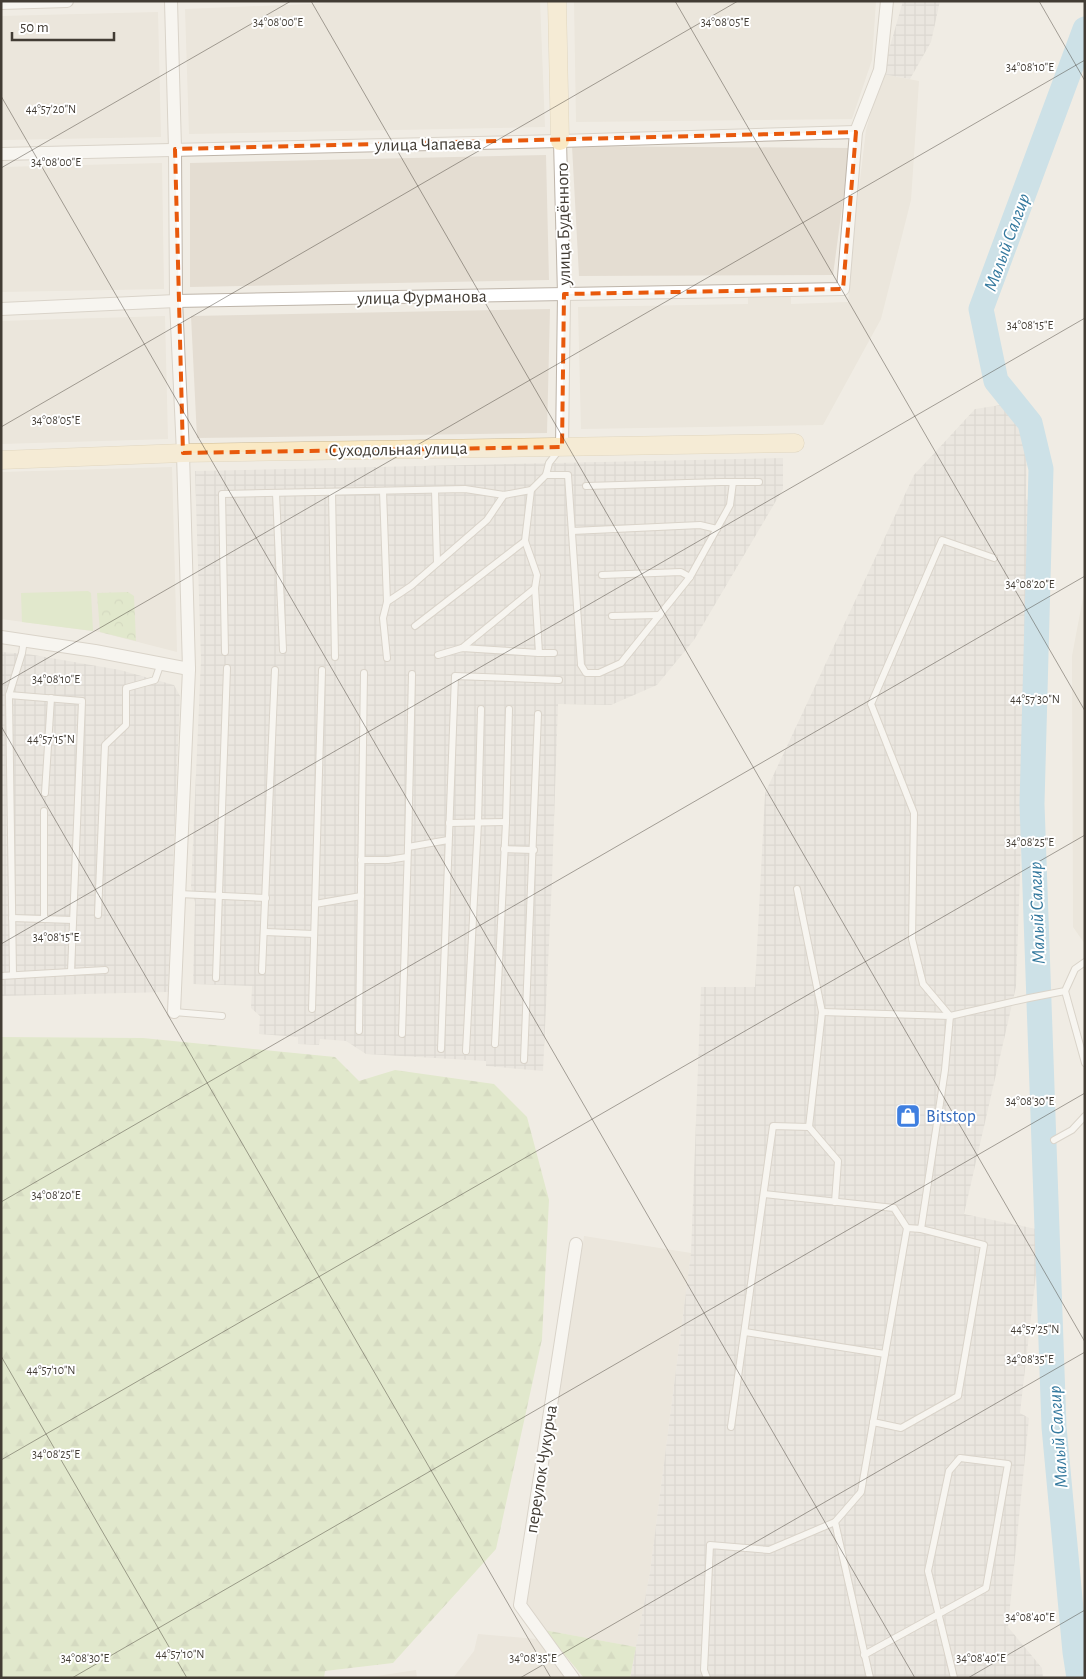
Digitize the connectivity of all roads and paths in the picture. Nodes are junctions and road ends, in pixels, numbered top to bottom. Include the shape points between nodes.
1 (67, 1) edge
2 (171, 1) edge
3 (557, 1) edge
4 (887, 1) edge
5 (1, 3) edge
6 (856, 132) junction
7 (560, 141) junction
8 (175, 149) junction
9 (1, 154) edge
10 (564, 294) junction
11 (176, 301) junction
12 (1, 309) edge
13 (795, 443) dead end
14 (562, 447) junction
15 (183, 453) junction
16 (1, 460) edge
17 (546, 475) junction
18 (733, 482) junction
19 (759, 482) dead end
20 (586, 486) dead end
21 (435, 490) junction
22 (531, 490) junction
23 (383, 491) junction
24 (332, 492) junction
25 (276, 493) junction
26 (504, 495) junction
27 (717, 529) junction
28 (572, 531) junction
29 (525, 541) junction
30 (994, 558) dead end
31 (437, 564) junction
32 (602, 575) dead end
33 (690, 577) junction
34 (535, 588) junction
35 (387, 602) junction
36 (660, 615) junction
37 (612, 616) dead end
38 (414, 626) dead end
39 (1, 637) edge
40 (24, 640) junction
41 (462, 648) junction
42 (283, 650) dead end
43 (225, 652) dead end
44 (539, 653) junction
45 (554, 653) dead end
46 (438, 656) dead end
47 (335, 657) dead end
48 (387, 658) dead end
49 (161, 663) junction
50 (188, 668) junction
51 (227, 668) dead end
52 (275, 670) dead end
53 (322, 670) dead end
54 (364, 672) dead end
55 (412, 674) dead end
56 (559, 680) dead end
57 (9, 695) junction
58 (50, 698) junction
59 (481, 709) dead end
60 (509, 709) dead end
61 (538, 714) dead end
62 (45, 793) dead end
63 (44, 810) dead end
64 (506, 822) junction
65 (449, 823) junction
66 (478, 823) junction
67 (448, 840) junction
68 (408, 847) junction
69 (504, 849) junction
70 (534, 850) junction
71 (408, 857) junction
72 (361, 860) junction
73 (797, 889) dead end
74 (179, 894) junction
75 (219, 895) junction
76 (361, 896) junction
77 (266, 898) junction
78 (315, 904) junction
79 (98, 915) dead end
80 (12, 918) junction
81 (44, 919) junction
82 (72, 920) junction
83 (265, 932) junction
84 (314, 934) junction
85 (1085, 962) edge
86 (104, 970) dead end
87 (262, 971) dead end
88 (71, 972) junction
89 (13, 975) junction
90 (1, 976) edge
91 (216, 978) dead end
92 (1065, 992) junction
93 (312, 1009) dead end
94 (174, 1012) joint
95 (822, 1012) junction
96 (222, 1016) dead end
97 (950, 1016) junction
98 (359, 1031) dead end
99 (402, 1034) dead end
100 (495, 1044) dead end
101 (441, 1048) dead end
102 (466, 1051) dead end
103 (524, 1060) dead end
104 (1085, 1063) edge
105 (1085, 1116) edge
106 (809, 1127) junction
107 (1054, 1140) dead end
108 (764, 1194) junction
109 (835, 1202) junction
110 (906, 1228) junction
111 (921, 1228) junction
112 (576, 1244) dead end
113 (745, 1332) junction
114 (885, 1354) junction
115 (873, 1422) junction
116 (731, 1428) dead end
117 (835, 1522) junction
118 (939, 1615) junction
119 (864, 1655) junction
120 (573, 1678) edge
121 (707, 1678) edge
122 (870, 1678) edge
123 (954, 1678) edge

1 - 5 street
2 - 8 street
3 - 7 street, улица Будённого
4 - 6 street via 880,70
6 - 7 street, улица Чапаева
6 - 10 street, улица Фурманова via 843,289
7 - 8 street, улица Чапаева
7 - 10 street, улица Будённого
8 - 9 street, улица Чапаева
8 - 11 street
10 - 11 street, улица Фурманова
10 - 14 street, улица Будённого
11 - 12 street, улица Фурманова
11 - 15 street
13 - 14 street, Суходольная улица
14 - 15 street, Суходольная улица
14 - 17 lane via 549,463
15 - 16 street, Суходольная улица
15 - 50 street
17 - 22 lane
17 - 28 lane via 568,475
18 - 19 lane
18 - 20 lane
18 - 27 lane via 730,505
21 - 23 lane
21 - 26 lane via 465,489
21 - 31 lane
22 - 26 lane
22 - 29 lane
23 - 24 lane
23 - 35 lane
24 - 25 lane
24 - 47 lane
25 - 42 lane
25 - 43 lane via 222,494
26 - 31 lane via 486,520
27 - 28 lane via 700,525
27 - 33 lane
28 - 36 lane via 581,665 586,673 600,673 621,663
29 - 34 lane via 538,575
29 - 38 lane
30 - 97 lane via 942,540 871,704 914,813 912,939 923,984
31 - 35 lane
32 - 33 lane via 681,572
33 - 36 lane
34 - 41 lane
34 - 44 lane
35 - 48 lane via 383,618
36 - 37 lane
39 - 40 street
40 - 49 street
40 - 57 lane
41 - 44 lane
41 - 46 lane
44 - 45 lane
49 - 50 street
49 - 79 lane via 156,680 126,688 126,725 105,745
50 - 74 street
51 - 75 lane
52 - 77 lane
53 - 78 lane
54 - 72 lane
55 - 68 lane
56 - 65 lane via 455,676
57 - 58 lane
57 - 80 lane
58 - 62 lane
58 - 82 lane via 82,700
59 - 66 lane
60 - 64 lane
61 - 70 lane
63 - 81 lane
64 - 66 lane
64 - 69 lane
65 - 66 lane
65 - 67 lane
66 - 102 lane
67 - 68 lane
67 - 101 lane
68 - 71 lane
69 - 70 lane
69 - 100 lane
70 - 103 lane
71 - 72 lane
71 - 99 lane
72 - 76 lane
73 - 95 lane
74 - 75 lane
74 - 94 street
75 - 77 lane
75 - 91 lane
76 - 78 lane
76 - 98 lane
77 - 83 lane
78 - 84 lane
80 - 81 lane
80 - 89 lane
81 - 82 lane
82 - 88 lane
83 - 84 lane
83 - 87 lane
84 - 93 lane
85 - 92 lane via 1075,969
86 - 88 lane
88 - 89 lane
89 - 90 lane
92 - 97 lane
92 - 104 lane
94 - 96 lane
95 - 97 lane
95 - 106 lane
97 - 111 lane
105 - 107 lane via 1072,1130
106 - 108 lane via 774,1126
106 - 109 lane via 838,1161
108 - 109 lane
108 - 113 lane
109 - 110 lane via 894,1208
110 - 111 lane
110 - 114 lane
111 - 115 lane via 984,1246 958,1396 902,1428
112 - 120 street, переулок Чукурча via 520,1605
113 - 114 lane
113 - 116 lane
114 - 115 lane
115 - 117 lane via 861,1492
117 - 119 lane
117 - 121 lane via 769,1550 710,1544 704,1670
118 - 118 lane via 986,1588 1008,1464 960,1458 949,1472 928,1571
118 - 119 lane
118 - 123 lane
119 - 122 lane

